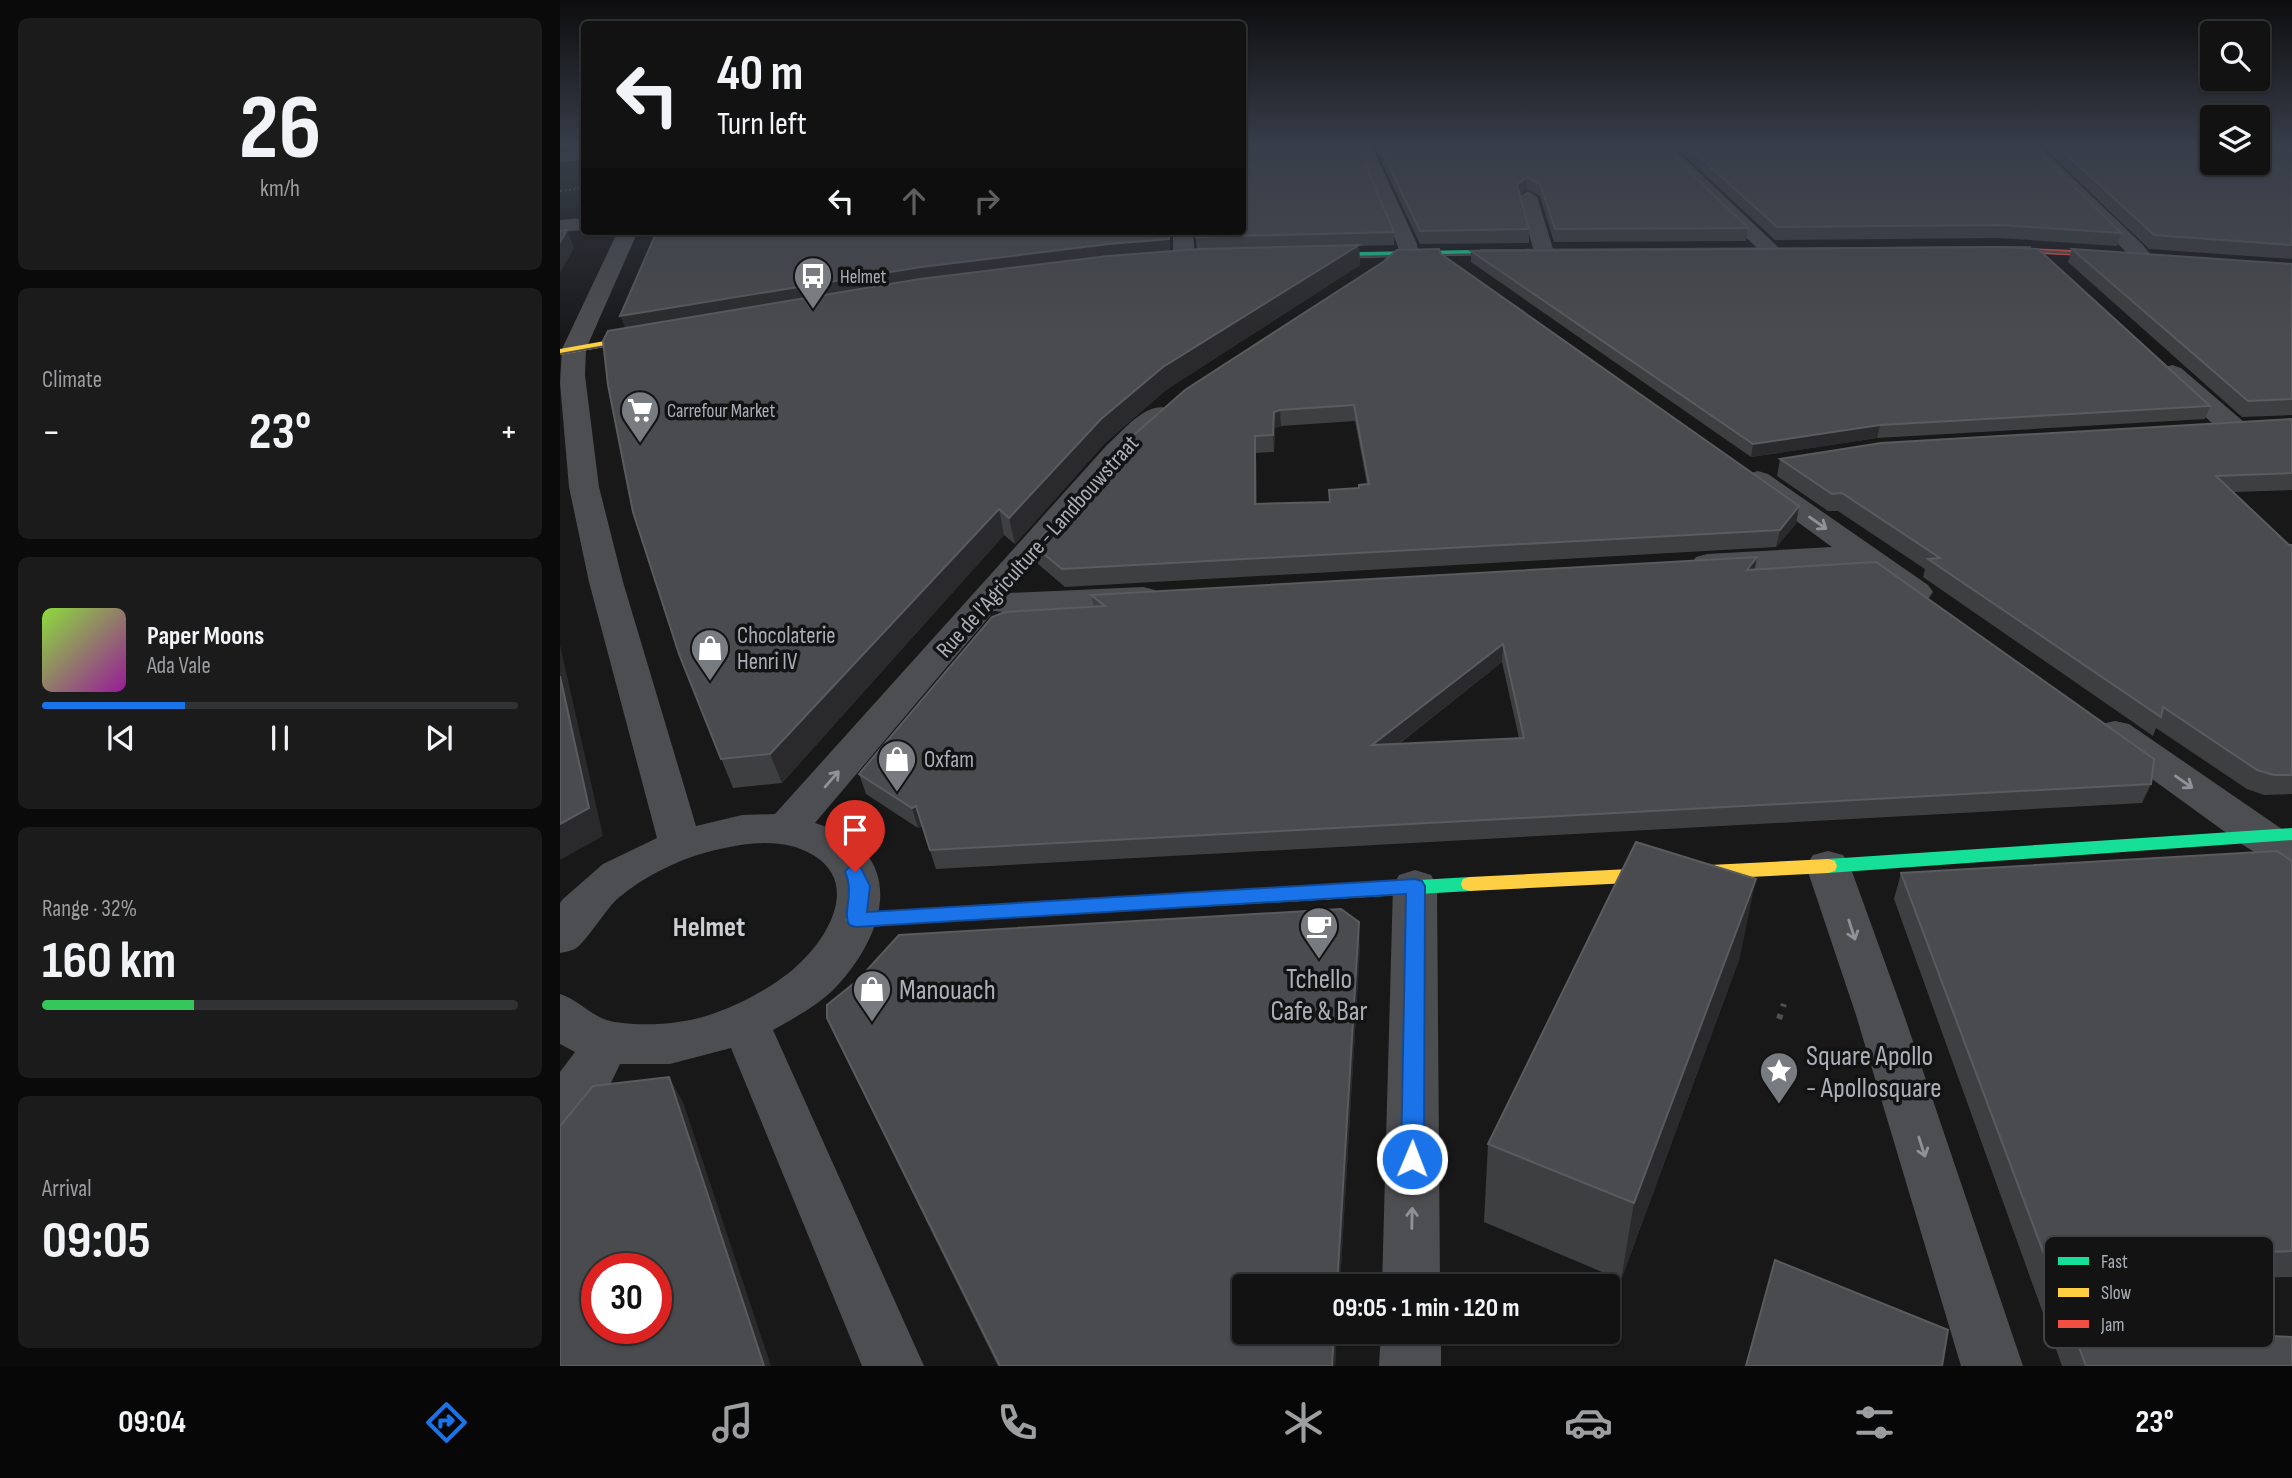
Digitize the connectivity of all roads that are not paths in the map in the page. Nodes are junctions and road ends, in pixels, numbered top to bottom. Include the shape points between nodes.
1 (1391, 209) edge
2 (1533, 209) edge
3 (1731, 209) edge
4 (2094, 209) edge
5 (581, 224) edge
6 (560, 226) edge
7 (626, 235) edge
8 (1183, 235) edge
9 (1964, 248) edge
10 (1776, 249) joint
11 (2038, 249) junction
12 (1743, 250) edge
13 (1551, 252) joint
14 (1398, 253) junction
15 (1449, 253) junction
16 (1298, 256) edge
17 (2148, 257) joint
18 (1186, 261) edge
19 (2066, 277) edge
20 (1353, 282) edge
21 (1484, 285) edge
22 (665, 333) edge
23 (567, 351) edge
24 (2157, 359) edge
25 (1176, 398) edge
26 (2193, 430) edge
27 (1787, 463) edge
28 (1859, 552) junction
29 (1681, 566) edge
30 (1172, 595) edge
31 (987, 600) junction
32 (1936, 607) edge
33 (2092, 717) edge
34 (786, 829) junction
35 (2292, 834) edge
36 (2258, 835) junction
37 (680, 845) junction
38 (2292, 855) edge
39 (1828, 866) junction
40 (1415, 886) junction
41 (856, 920) junction
42 (560, 936) edge
43 (560, 1014) edge
44 (745, 1023) junction
45 (605, 1042) junction
46 (560, 1109) edge
47 (1411, 1274) edge
48 (1410, 1344) edge
49 (893, 1366) edge
50 (1410, 1366) edge
51 (1992, 1366) edge

1 - 14 street via 1407,244
2 - 13 street
3 - 10 street
4 - 17 street
5 - 6 street
7 - 23 street
8 - 18 street
9 - 11 street
10 - 12 street
11 - 17 street
11 - 19 street
13 - 15 street
14 - 15 street
14 - 16 street
14 - 20 street
15 - 21 street via 1450,261
22 - 23 street
23 - 37 street via 584,487
24 - 26 street via 2246,427
25 - 31 street, Rue de l'Agriculture - Landbouwstraat via 1117,451
27 -> 28 street via 1738,467
28 - 29 street
28 - 32 street
30 - 31 street via 1020,604
34 -> 31 street, Rue de l'Agriculture - Landbouwstraat
33 -> 36 street
34 - 37 street via 717,834
34 - 41 street via 822,839 849,859 861,886
35 - 36 street
36 - 38 street
36 - 39 street
37 - 42 street via 630,869 587,901
39 - 40 street
39 -> 51 street
40 - 41 street
47 -> 40 street
41 - 44 street via 817,976
43 - 45 street via 569,1026
44 - 45 street via 685,1041 649,1046
44 - 49 street
45 - 46 street via 591,1072
48 - 50 street

